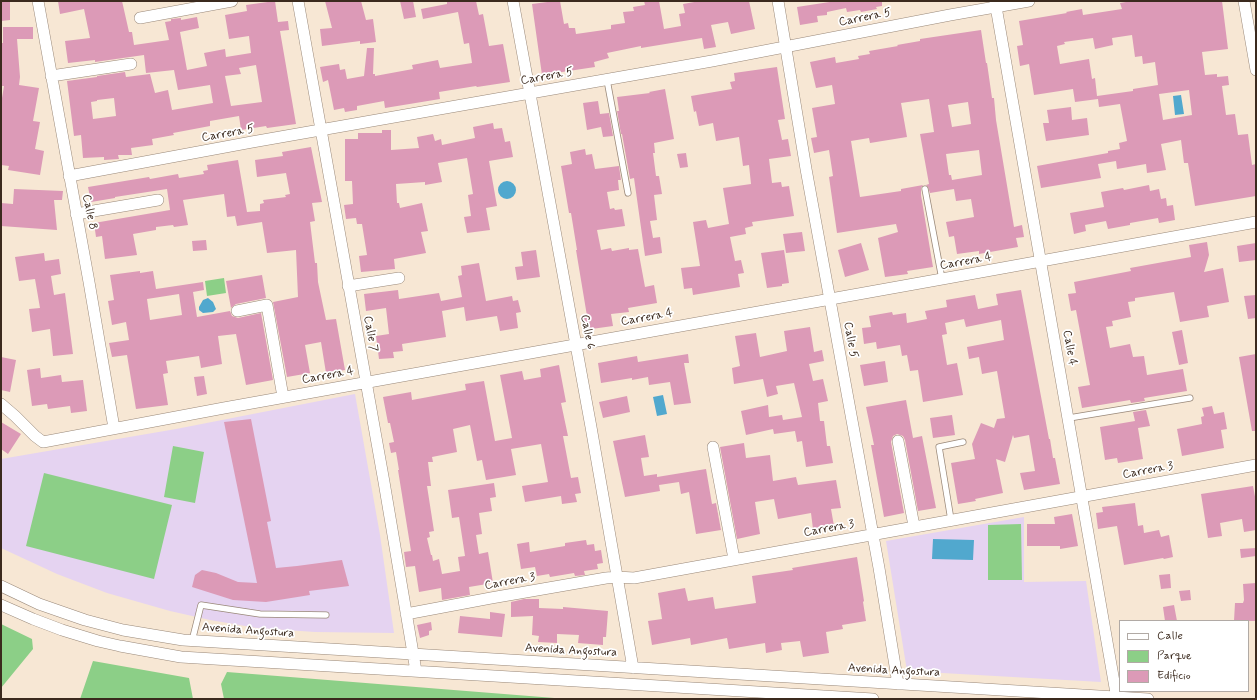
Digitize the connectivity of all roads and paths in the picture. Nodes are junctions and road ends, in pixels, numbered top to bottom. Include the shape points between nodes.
1 (38, 1) edge
2 (232, 1) edge
3 (298, 1) edge
4 (513, 1) edge
5 (778, 1) edge
6 (1029, 1) edge
7 (1244, 1) edge
8 (996, 4) edge
9 (140, 18) dead end
10 (786, 47) junction
11 (131, 64) dead end
12 (1256, 70) edge
13 (51, 76) junction
14 (607, 80) junction
15 (529, 93) junction
16 (321, 130) junction
17 (69, 176) junction
18 (925, 189) dead end
19 (628, 193) dead end
20 (158, 200) dead end
21 (76, 214) junction
22 (1256, 222) edge
23 (1041, 261) junction
24 (399, 278) dead end
25 (942, 279) junction
26 (348, 286) junction
27 (830, 299) junction
28 (237, 311) dead end
29 (576, 344) junction
30 (366, 382) junction
31 (284, 397) junction
32 (1190, 398) dead end
33 (1, 404) edge
34 (1069, 418) junction
35 (114, 428) junction
36 (898, 441) dead end
37 (963, 442) dead end
38 (713, 447) dead end
39 (1256, 465) edge
40 (1082, 496) junction
41 (952, 520) junction
42 (914, 526) junction
43 (873, 534) junction
44 (734, 559) junction
45 (618, 577) junction
46 (1, 586) edge
47 (1, 605) edge
48 (406, 614) junction
49 (326, 615) dead end
50 (192, 641) junction
51 (413, 655) junction
52 (633, 668) junction
53 (416, 671) junction
54 (898, 684) junction
55 (1117, 698) edge
56 (874, 699) edge
57 (1148, 699) edge

1 - 13 street, Calle 8
2 - 9 street
3 - 16 street, Calle 7
4 - 15 street, Calle 6
5 - 10 street, Calle 5
6 - 8 street, Carrera 5
7 - 12 street
8 - 10 street, Carrera 5
8 - 23 street, Calle 4
10 - 14 street, Carrera 5
10 - 27 street, Calle 5
11 - 13 street
13 - 17 street, Calle 8
14 - 15 street, Carrera 5
14 - 19 lane
15 - 16 street, Carrera 5
15 - 29 street, Calle 6
16 - 17 street, Carrera 5
16 - 26 street, Calle 7
17 - 21 street, Calle 8
18 - 25 lane
20 - 21 street
21 - 35 street, Calle 8
22 - 23 street, Carrera 4
23 - 25 street, Carrera 4
23 - 34 street, Calle 4
24 - 26 street
25 - 27 street, Carrera 4
26 - 30 street, Calle 7
27 - 29 street, Carrera 4
27 - 43 street, Calle 5
28 - 31 street via 267,305
29 - 30 street, Carrera 4
29 - 45 street, Calle 6
30 - 31 street, Carrera 4
30 - 48 street, Calle 7
31 - 35 street, Carrera 4
32 - 34 lane
33 - 35 street, Carrera 4 via 43,442
34 - 40 street, Calle 4
36 - 42 street
37 - 41 lane via 939,447
38 - 44 street
39 - 40 street, Carrera 3
40 - 41 street, Carrera 3
40 - 55 street, Calle 4
41 - 42 street, Carrera 3
42 - 43 street, Carrera 3
43 - 44 street, Carrera 3
43 - 54 street, Calle 5
44 - 45 street, Carrera 3 via 634,578
45 - 48 street, Carrera 3
45 - 52 street, Calle 6
46 - 50 street, Avenida Angostura via 39,604 85,620 123,630
47 - 53 street via 80,636 181,657
48 - 51 street, Calle 7
49 - 50 lane via 260,614 200,605
50 - 51 street, Avenida Angostura
51 - 52 street, Avenida Angostura
51 - 53 street, Calle 7
52 - 54 street, Avenida Angostura
53 - 56 street
54 - 55 street, Avenida Angostura
55 - 57 street, Avenida Angostura

